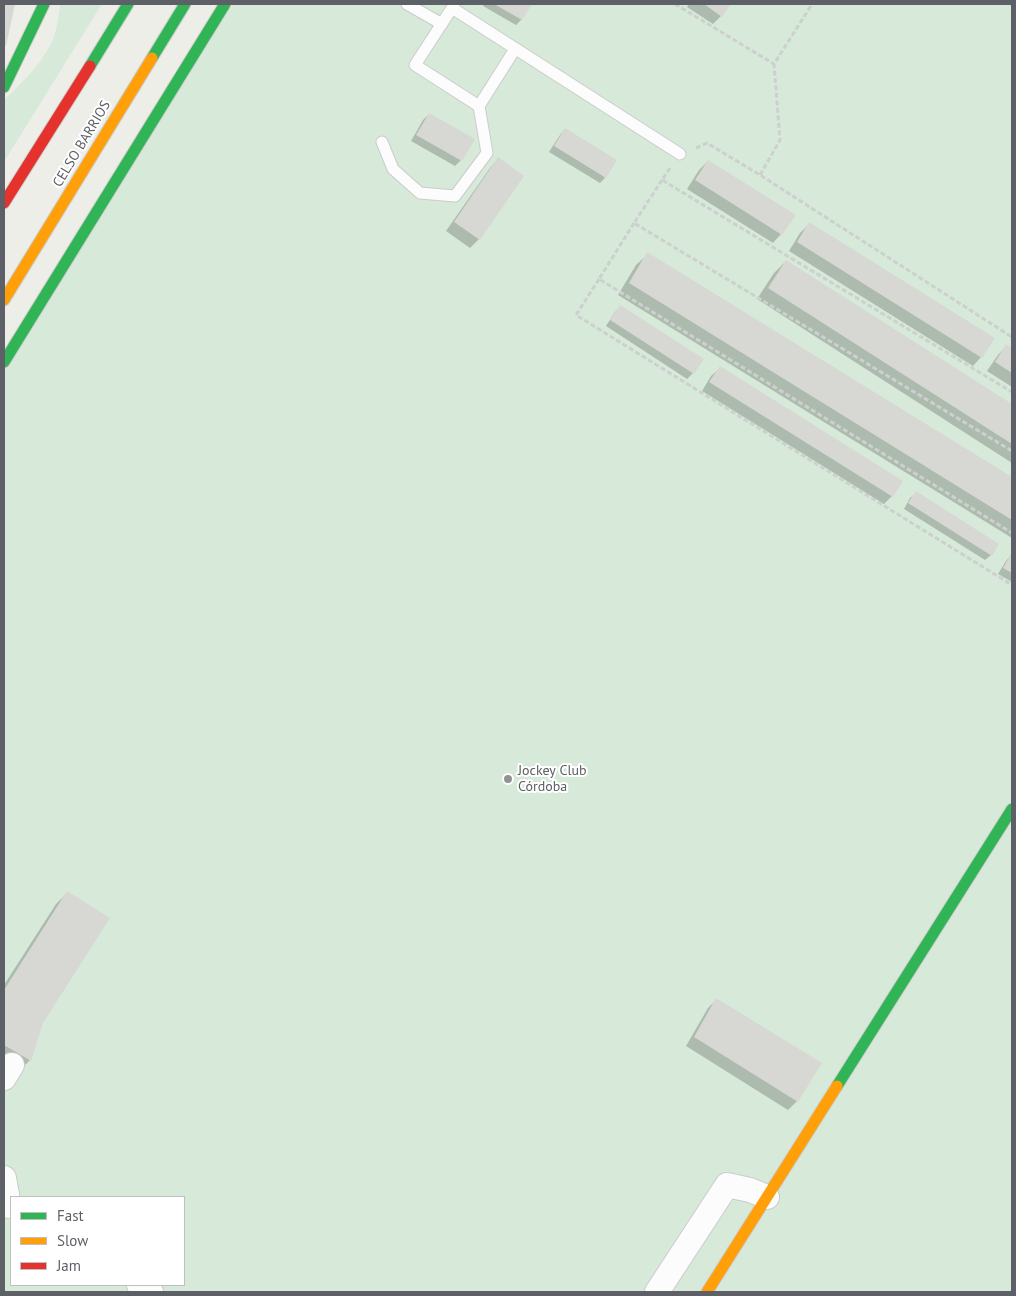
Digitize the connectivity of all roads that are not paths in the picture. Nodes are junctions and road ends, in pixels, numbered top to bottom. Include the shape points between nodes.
1 (44, 4) edge
2 (128, 4) edge
3 (185, 4) edge
4 (225, 4) edge
5 (407, 4) edge
6 (453, 6) edge
7 (442, 24) junction
8 (515, 49) junction
9 (4, 87) edge
10 (479, 106) junction
11 (382, 142) dead end
12 (680, 154) road end
13 (4, 203) edge
14 (4, 300) edge
15 (4, 362) edge
16 (1012, 809) edge
17 (4, 1178) edge
18 (767, 1197) junction
19 (8, 1205) edge
20 (657, 1292) edge
21 (707, 1292) edge

1 - 9 street
2 - 13 street
3 - 14 street, CELSO BARRIOS
4 - 15 street
5 - 7 lane
6 - 7 lane
6 - 8 lane
7 - 10 lane via 415,65
8 - 10 lane
8 - 12 lane
10 - 11 lane via 487,153 456,196 420,193 393,169
16 - 18 street
17 - 19 street
18 - 20 street via 726,1185
18 - 21 street

